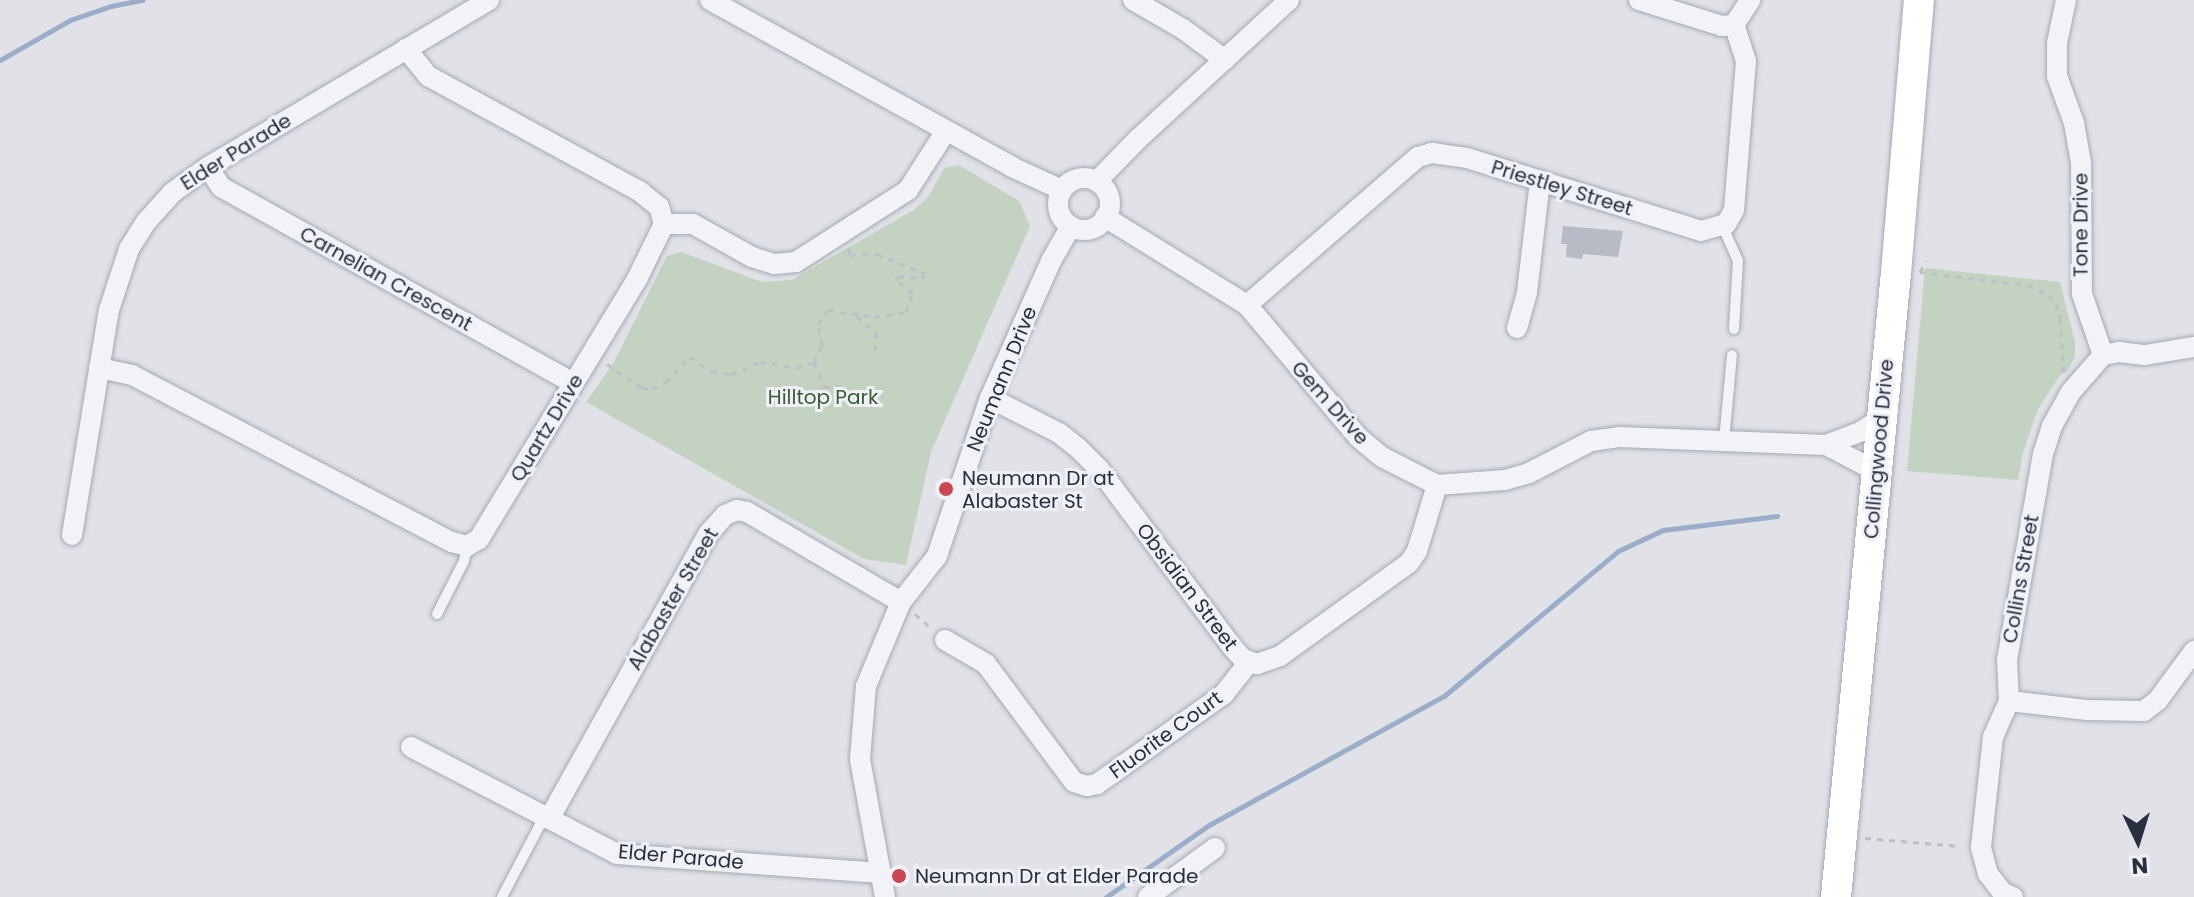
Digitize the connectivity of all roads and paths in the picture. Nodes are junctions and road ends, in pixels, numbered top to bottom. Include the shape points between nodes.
1 (489, 0) edge
2 (710, 0) edge
3 (1133, 0) edge
4 (1289, 0) edge
5 (1639, 0) edge
6 (1750, 0) edge
7 (1919, 0) edge
8 (2066, 0) edge
9 (1734, 25) junction
10 (406, 49) junction
11 (1225, 60) junction
12 (946, 131) junction
13 (208, 167) junction
14 (1097, 181) junction
15 (1540, 181) junction
16 (1062, 190) junction
17 (1105, 217) junction
18 (664, 224) junction
19 (1722, 225) junction
20 (1071, 226) junction
21 (849, 244) dead end
22 (1926, 261) dead end
23 (1908, 273) junction
24 (1247, 305) junction
25 (853, 314) junction
26 (1517, 328) dead end
27 (1734, 329) dead end
28 (2194, 347) edge
29 (875, 350) dead end
30 (1732, 355) dead end
31 (2103, 355) junction
32 (814, 362) junction
33 (610, 366) dead end
34 (99, 368) junction
35 (572, 382) junction
36 (841, 386) dead end
37 (2070, 393) junction
38 (990, 398) junction
39 (1882, 418) junction
40 (1724, 441) junction
41 (1826, 445) junction
42 (1876, 471) junction
43 (1437, 485) junction
44 (72, 535) dead end
45 (467, 546) junction
46 (901, 602) junction
47 (437, 614) dead end
48 (945, 640) joint
49 (2194, 651) edge
50 (1248, 663) junction
51 (2009, 701) junction
52 (411, 747) dead end
53 (547, 818) junction
54 (1845, 836) junction
55 (1981, 847) junction
56 (1215, 848) dead end
57 (881, 873) junction
58 (1160, 893) edge
59 (502, 897) edge
60 (885, 897) edge
61 (1836, 897) edge
62 (2013, 897) edge

1 - 10 street, Elder Parade
2 - 12 street
3 - 11 street
4 - 11 street
5 - 9 street via 1710,24
6 - 9 street
7 - 23 main road, Collingwood Drive
8 - 31 street, Tone Drive via 2057,76 2081,162 2082,294
9 - 19 street via 1746,61 1734,210
10 - 13 street, Elder Parade
10 - 18 street via 428,76 639,191 659,207
11 - 14 street
12 - 16 street
12 - 18 street via 908,190 796,262 774,264 752,257 693,224
13 - 34 street, Elder Parade via 173,192 129,249 109,310
13 - 35 street, Carnelian Crescent via 221,187
14 - 16 street via 1081,178
14 - 17 street via 1110,200
15 - 19 street, Priestley Street via 1701,231
15 - 24 street, Priestley Street via 1450,154 1418,157
15 - 26 street via 1527,292
16 - 20 street via 1060,214
17 - 20 street via 1088,229
17 - 24 street, Gem Drive
18 - 35 street, Quartz Drive via 631,290
19 - 27 lane via 1738,261
20 - 38 street, Neumann Drive
21 - 25 path via 850,255 877,254 925,274 898,276 896,280 913,293 906,312
22 - 23 path
23 - 37 path via 2028,285 2048,295 2060,319 2062,385
23 - 39 main road, Collingwood Drive
24 - 43 street, Gem Drive via 1358,437 1382,457
25 - 29 path via 876,333
25 - 32 path via 828,310 818,324 822,345
28 - 31 street
30 - 40 lane
31 - 37 street, Collins Street
32 - 33 path via 797,368 760,362 731,374 711,371 689,357 652,389
32 - 36 path via 824,387
34 - 44 street, Elder Parade
34 - 45 street via 132,375
35 - 45 street, Quartz Drive via 489,527
37 - 51 street, Collins Street via 2043,454 2007,660
38 - 46 street, Neumann Drive via 937,556
38 - 50 street, Obsidian Street via 1059,433 1099,469
39 - 41 street
39 - 42 main road, Collingwood Drive
40 - 41 street
40 - 43 street via 1591,441 1505,480
41 - 42 street
42 - 54 main road, Collingwood Drive
43 - 50 street, Obsidian Street via 1409,563 1280,656 1267,663
45 - 47 lane
46 - 48 path
46 - 53 street, Alabaster Street via 747,512 725,515 709,533
46 - 57 street, Neumann Drive via 866,686 860,759
48 - 50 street, Fluorite Court via 986,664 1074,782 1087,786 1224,694
49 - 51 street via 2144,711
51 - 55 street, Collins Street via 1993,737
52 - 53 street, Elder Parade
53 - 57 street, Elder Parade via 617,854
53 - 59 lane
54 - 55 path
54 - 61 main road, Collingwood Drive
55 - 62 street, Collins Street via 1988,874
56 - 58 street
57 - 60 street, Neumann Drive

